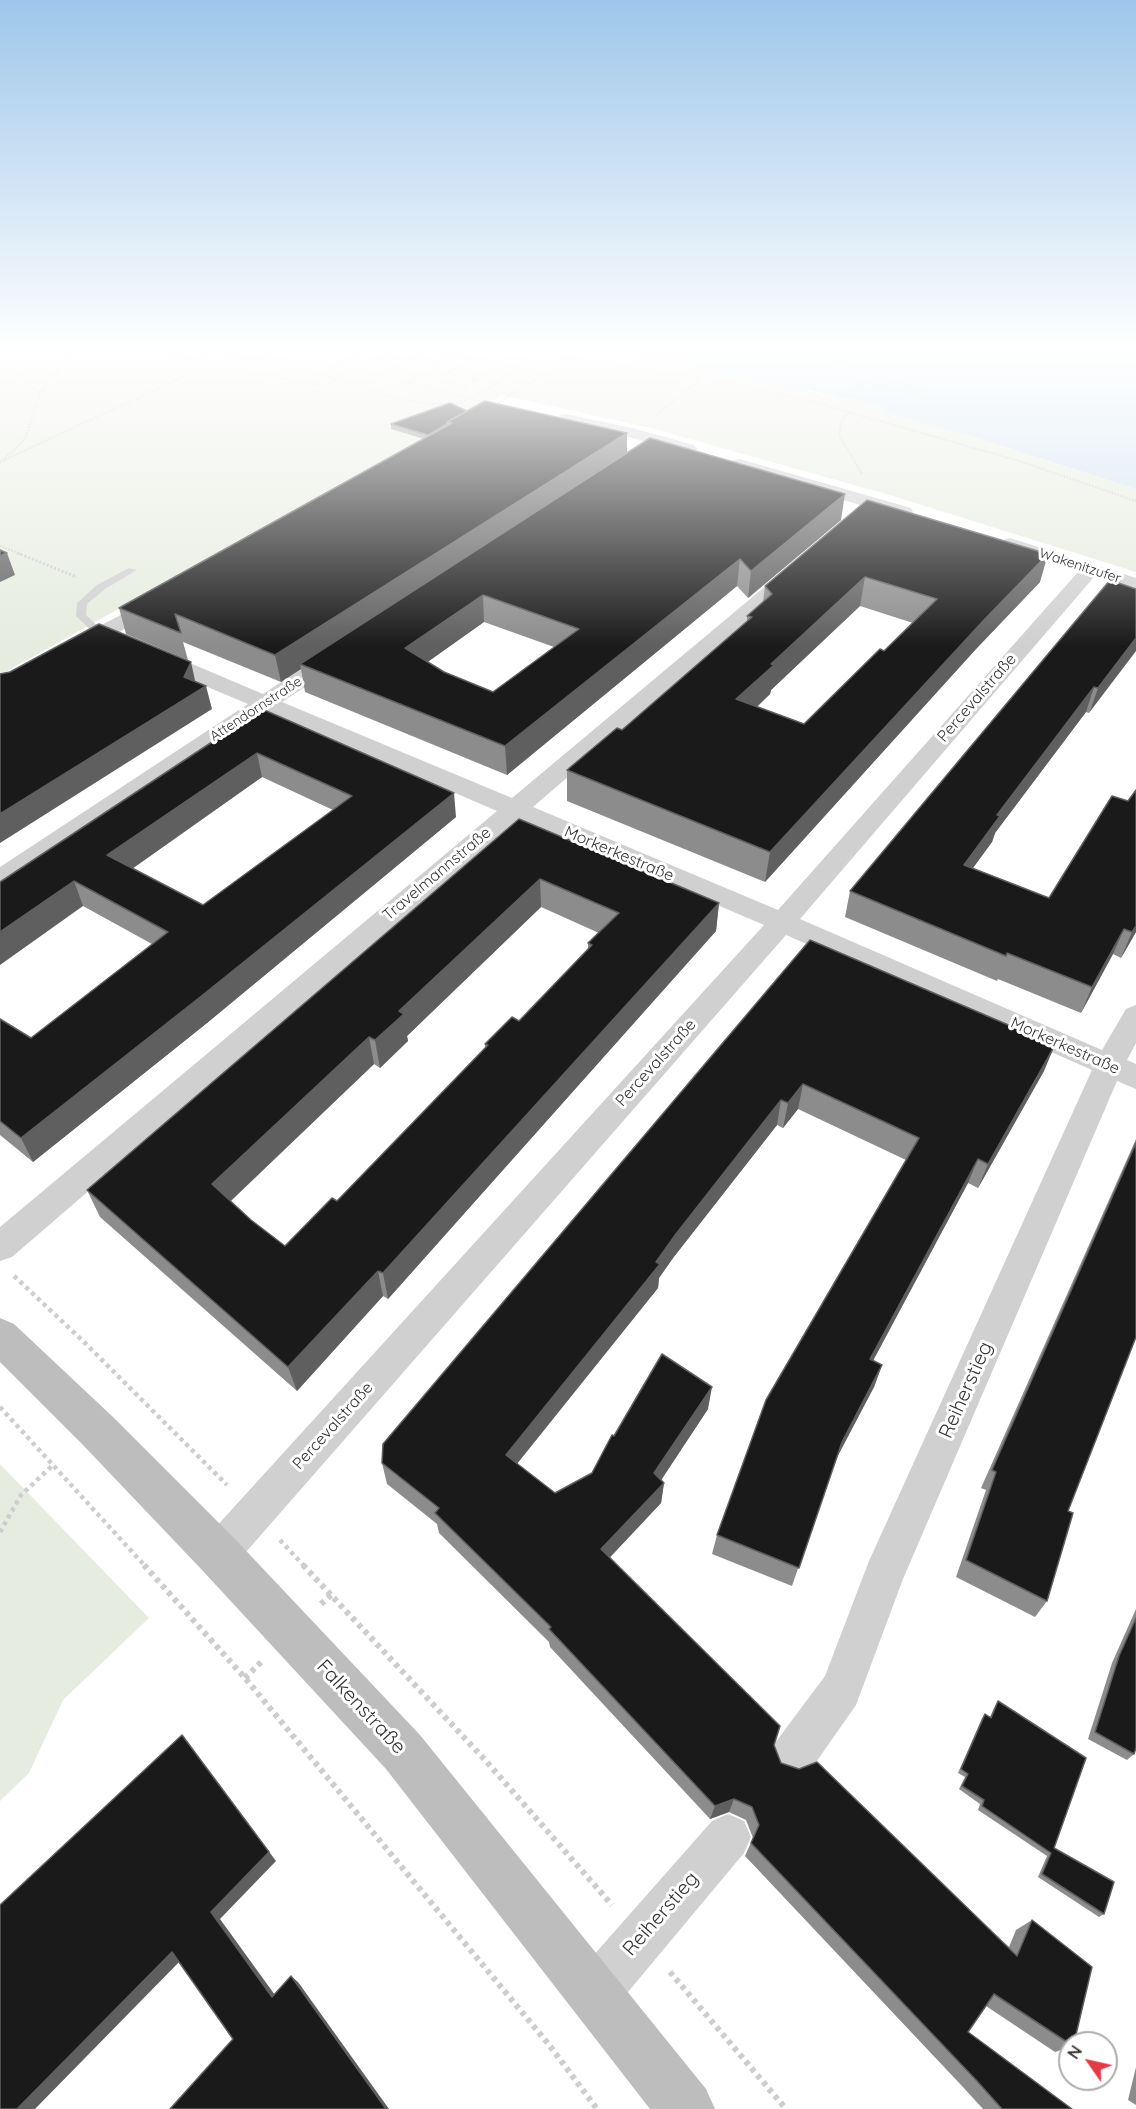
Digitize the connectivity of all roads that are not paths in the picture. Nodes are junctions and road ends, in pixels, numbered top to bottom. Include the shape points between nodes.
1 (652, 450) edge
2 (693, 450) edge
3 (645, 455) edge
4 (876, 503) junction
5 (921, 517) edge
6 (849, 526) edge
7 (988, 537) edge
8 (812, 557) edge
9 (1090, 568) junction
10 (132, 570) dead end
11 (1136, 584) edge
12 (173, 593) edge
13 (101, 634) junction
14 (354, 645) edge
15 (61, 657) edge
16 (264, 704) junction
17 (512, 810) junction
18 (0, 879) edge
19 (782, 922) junction
20 (1136, 1016) edge
21 (1123, 1071) edge
22 (4, 1259) edge
23 (0, 1336) edge
24 (218, 1554) junction
25 (791, 1759) dead end
26 (728, 1837) edge
27 (595, 1992) junction
28 (686, 2109) edge

1 - 3 street
2 - 4 street
4 - 5 street
4 - 6 street
7 - 9 street, Wakenitzufer
8 - 17 street, Travelmannstraße
9 - 11 street, Wakenitzufer
9 - 19 street, Percevalstraße
10 - 13 lane via 82,603 81,616
12 - 13 street
13 - 15 street
13 - 16 street, Morkerkestraße
14 - 16 street, Attendornstraße
16 - 17 street, Morkerkestraße
16 - 18 street, Attendornstraße
17 - 19 street, Morkerkestraße
17 - 22 street, Travelmannstraße
19 - 21 street, Morkerkestraße
19 - 24 street, Percevalstraße
20 - 21 street, Reiherstieg
21 - 25 street, Reiherstieg via 884,1576 841,1690
23 - 24 main road, Falkenstraße
24 - 27 main road, Falkenstraße via 403,1752
26 - 27 street, Reiherstieg
27 - 28 main road, Falkenstraße

